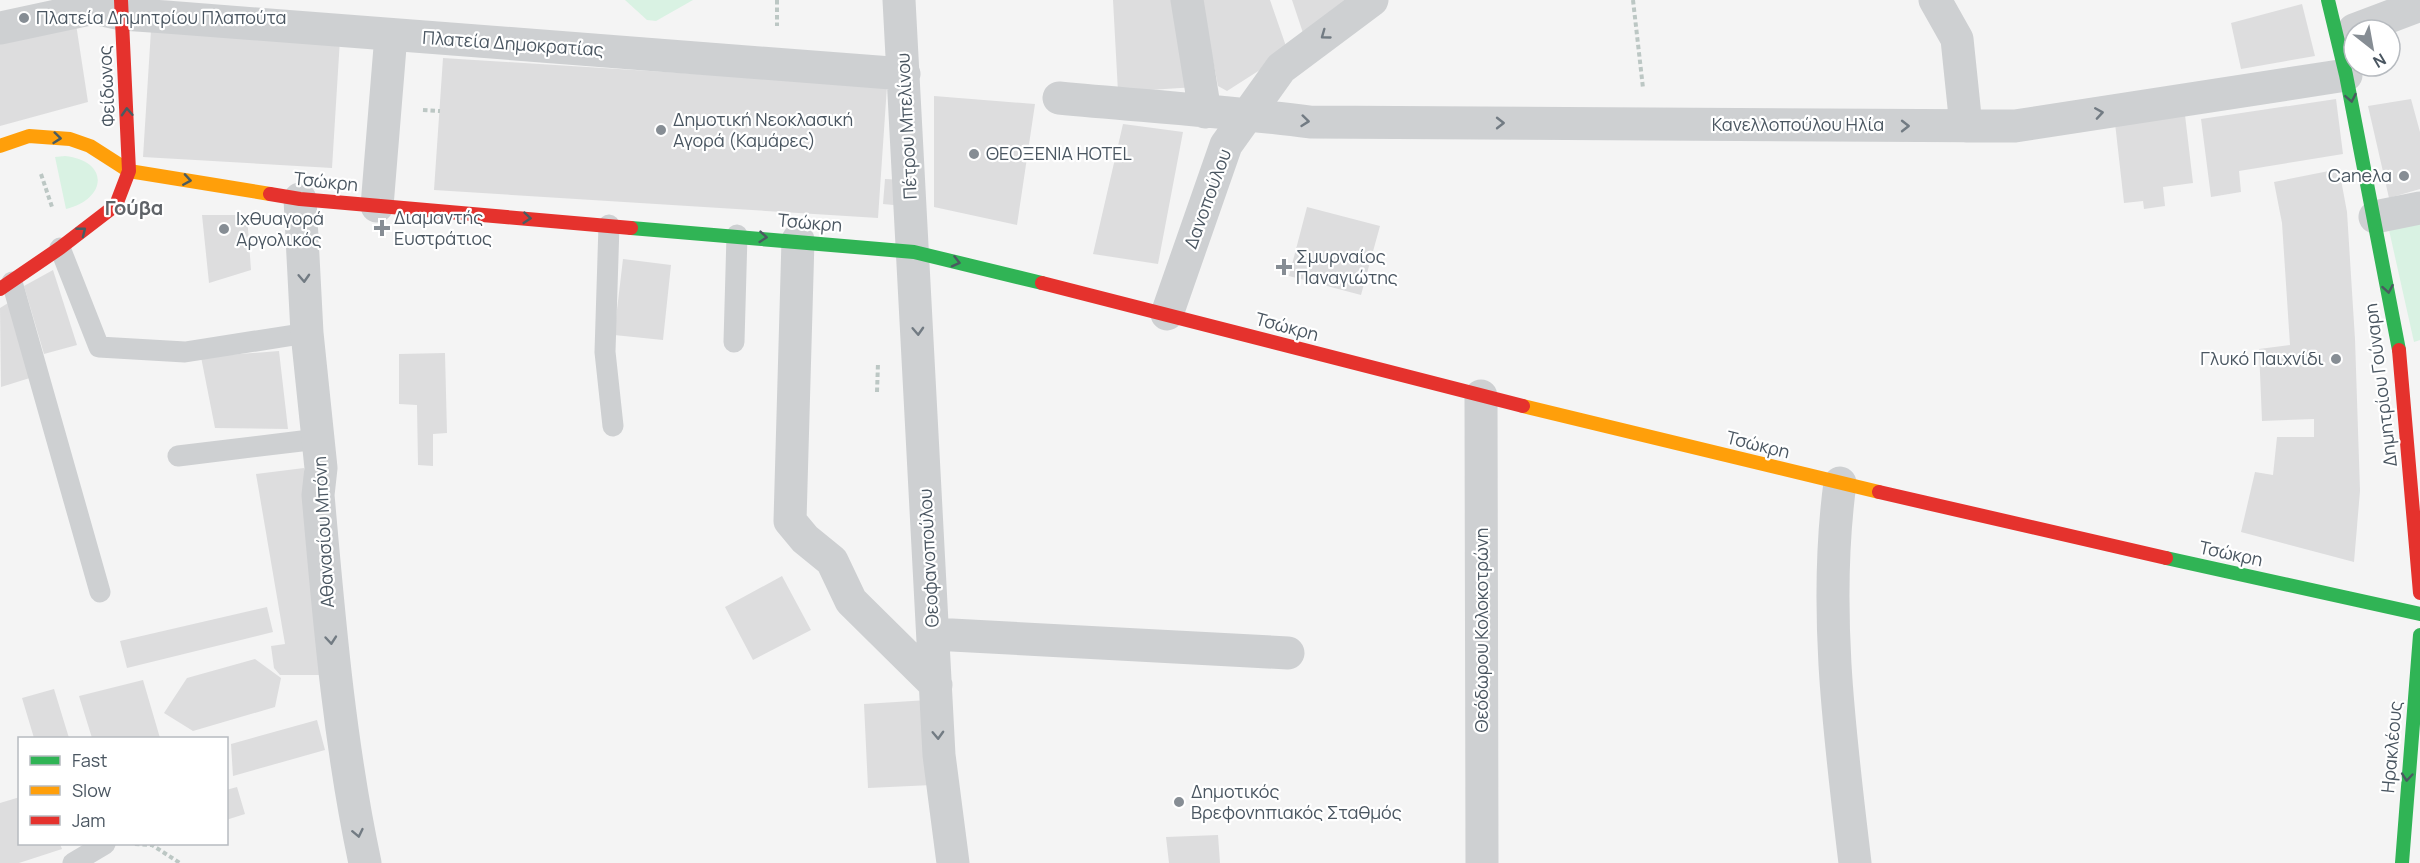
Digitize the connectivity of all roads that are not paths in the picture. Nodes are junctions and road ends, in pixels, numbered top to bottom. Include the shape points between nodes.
1 (899, 0) edge
2 (1187, 0) edge
3 (1372, 0) edge
4 (1935, 0) edge
5 (2328, 0) edge
6 (2420, 5) edge
7 (121, 7) edge
8 (2385, 18) edge
9 (2342, 22) edge
10 (0, 28) edge
11 (391, 35) junction
12 (904, 74) junction
13 (2342, 76) edge
14 (2347, 78) edge
15 (1059, 98) dead end
16 (1205, 112) junction
17 (1246, 114) junction
18 (1966, 126) junction
19 (0, 146) edge
20 (129, 171) junction
21 (300, 199) junction
22 (377, 206) junction
23 (2420, 207) edge
24 (2375, 218) junction
25 (609, 225) junction
26 (737, 235) junction
27 (798, 240) junction
28 (60, 248) junction
29 (914, 252) junction
30 (6, 286) edge
31 (1167, 314) junction
32 (307, 333) junction
33 (734, 342) dead end
34 (2410, 354) edge
35 (1481, 396) junction
36 (613, 426) dead end
37 (318, 439) junction
38 (178, 456) dead end
39 (1840, 483) junction
40 (100, 592) dead end
41 (2420, 593) edge
42 (2420, 614) edge
43 (933, 634) junction
44 (2420, 635) edge
45 (1288, 653) dead end
46 (936, 685) junction
47 (102, 845) edge
48 (73, 863) edge
49 (364, 863) edge
50 (953, 863) edge
51 (1482, 863) edge
52 (1855, 863) edge
53 (2402, 863) edge

1 - 12 street, Πέτρου Μπελίνου
2 - 16 street
3 -> 17 street, Δανοπούλου via 1281,68
4 - 18 street via 1957,39
5 - 9 street, Δημητρίου Γούναρη
6 - 8 street
7 - 10 street via 94,8
7 - 11 street, Πλατεία Δημοκρατίας
20 -> 7 street, Φείδωνος
11 - 12 street, Πλατεία Δημοκρατίας
11 - 22 street
12 - 29 street, Πέτρου Μπελίνου
18 -> 13 street, Κανελλοπούλου Ηλία via 2015,126
14 -> 24 street, Δημητρίου Γούναρη
15 - 16 street, Κανελλοπούλου Ηλία
16 - 17 street, Κανελλοπούλου Ηλία
17 -> 18 street, Κανελλοπούλου Ηλία via 1310,122
17 - 31 street, Δανοπούλου via 1226,145
19 -> 20 street via 29,136 70,139 90,146
20 -> 21 street, Τσώκρη
28 -> 20 street via 116,205
21 - 22 street, Τσώκρη
21 -> 32 street, Αθανασίου Μπόνη
22 -> 25 street, Τσώκρη
23 - 24 street
24 -> 34 street, Δημητρίου Γούναρη
25 - 26 street, Τσώκρη
25 - 36 lane via 605,352
26 -> 27 street, Τσώκρη
26 - 33 lane
27 - 29 street, Τσώκρη
27 - 46 street via 790,521 832,561 850,601
28 - 30 street
28 - 32 lane via 99,347 185,352
29 -> 31 street, Τσώκρη
29 -> 43 street, Θεοφανοπούλου
30 - 40 lane
31 - 35 street, Τσώκρη
32 - 37 street, Αθανασίου Μπόνη
34 - 41 street, Δημητρίου Γούναρη
35 - 39 street, Τσώκρη
35 - 51 street, Θεόδωρου Κολοκοτρώνη
37 - 38 lane
37 -> 49 street, Αθανασίου Μπόνη via 318,495 336,690
39 - 42 street, Τσώκρη
39 - 52 street via 1834,525 1834,618 1839,727
43 - 45 street
43 - 46 street, Θεοφανοπούλου
44 -> 53 street, Ηρακλέους
46 -> 50 street, Θεοφανοπούλου via 939,754
47 - 48 lane

